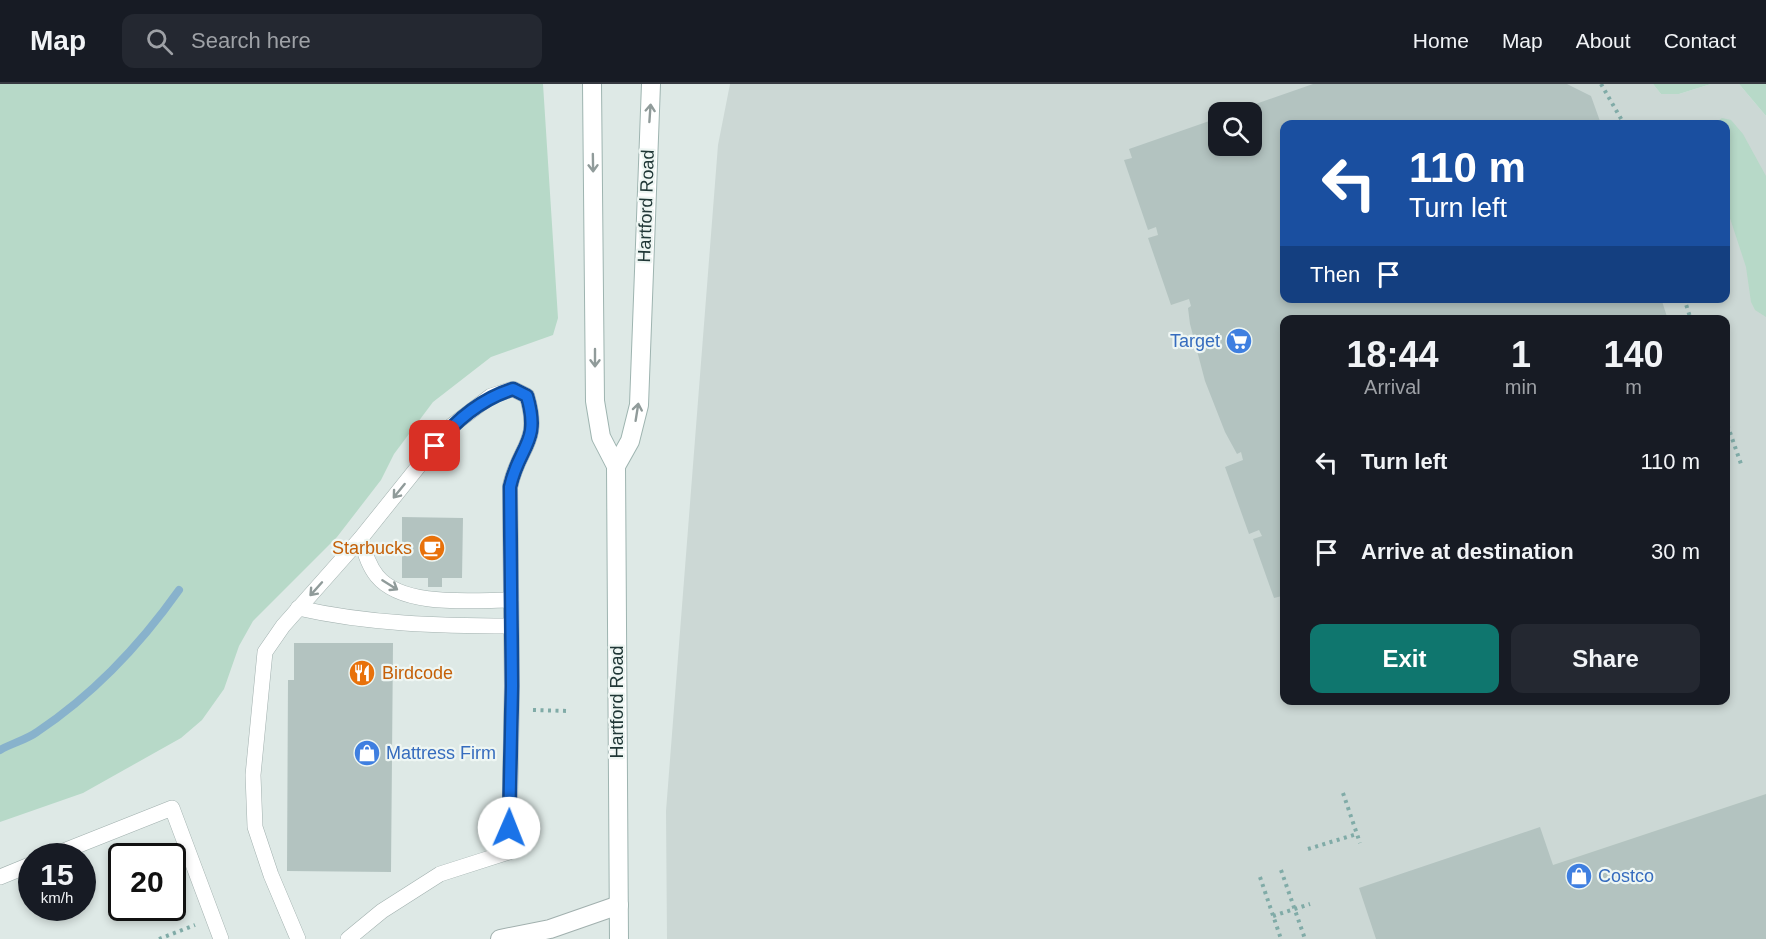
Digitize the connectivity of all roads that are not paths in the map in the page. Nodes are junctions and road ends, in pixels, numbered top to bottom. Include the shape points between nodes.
1 (592, 84) edge
2 (651, 84) edge
3 (616, 466) junction
4 (361, 537) junction
5 (511, 600) junction
6 (298, 608) junction
7 (511, 626) junction
8 (84, 843) edge
9 (18, 870) edge
10 (0, 877) edge
11 (619, 905) junction
12 (221, 939) edge
13 (298, 939) edge
14 (348, 939) edge
15 (500, 939) edge
16 (619, 939) edge

1 -> 3 main road, Hartford Road via 595,401 601,437
3 -> 2 main road, Hartford Road via 630,441 639,405
3 - 11 main road, Hartford Road
4 -> 5 lane via 377,577 409,596
5 -> 4 lane via 510,487 514,469 531,438 532,416 527,396 513,389 491,396 450,427
4 -> 6 lane
5 - 7 lane
6 - 7 lane via 434,626
6 - 13 lane via 265,652 253,775 255,827
7 - 14 lane via 508,852 440,874 382,911
8 - 12 lane via 172,808
9 - 10 lane
11 - 15 main road via 550,929
11 - 16 main road, Hartford Road

